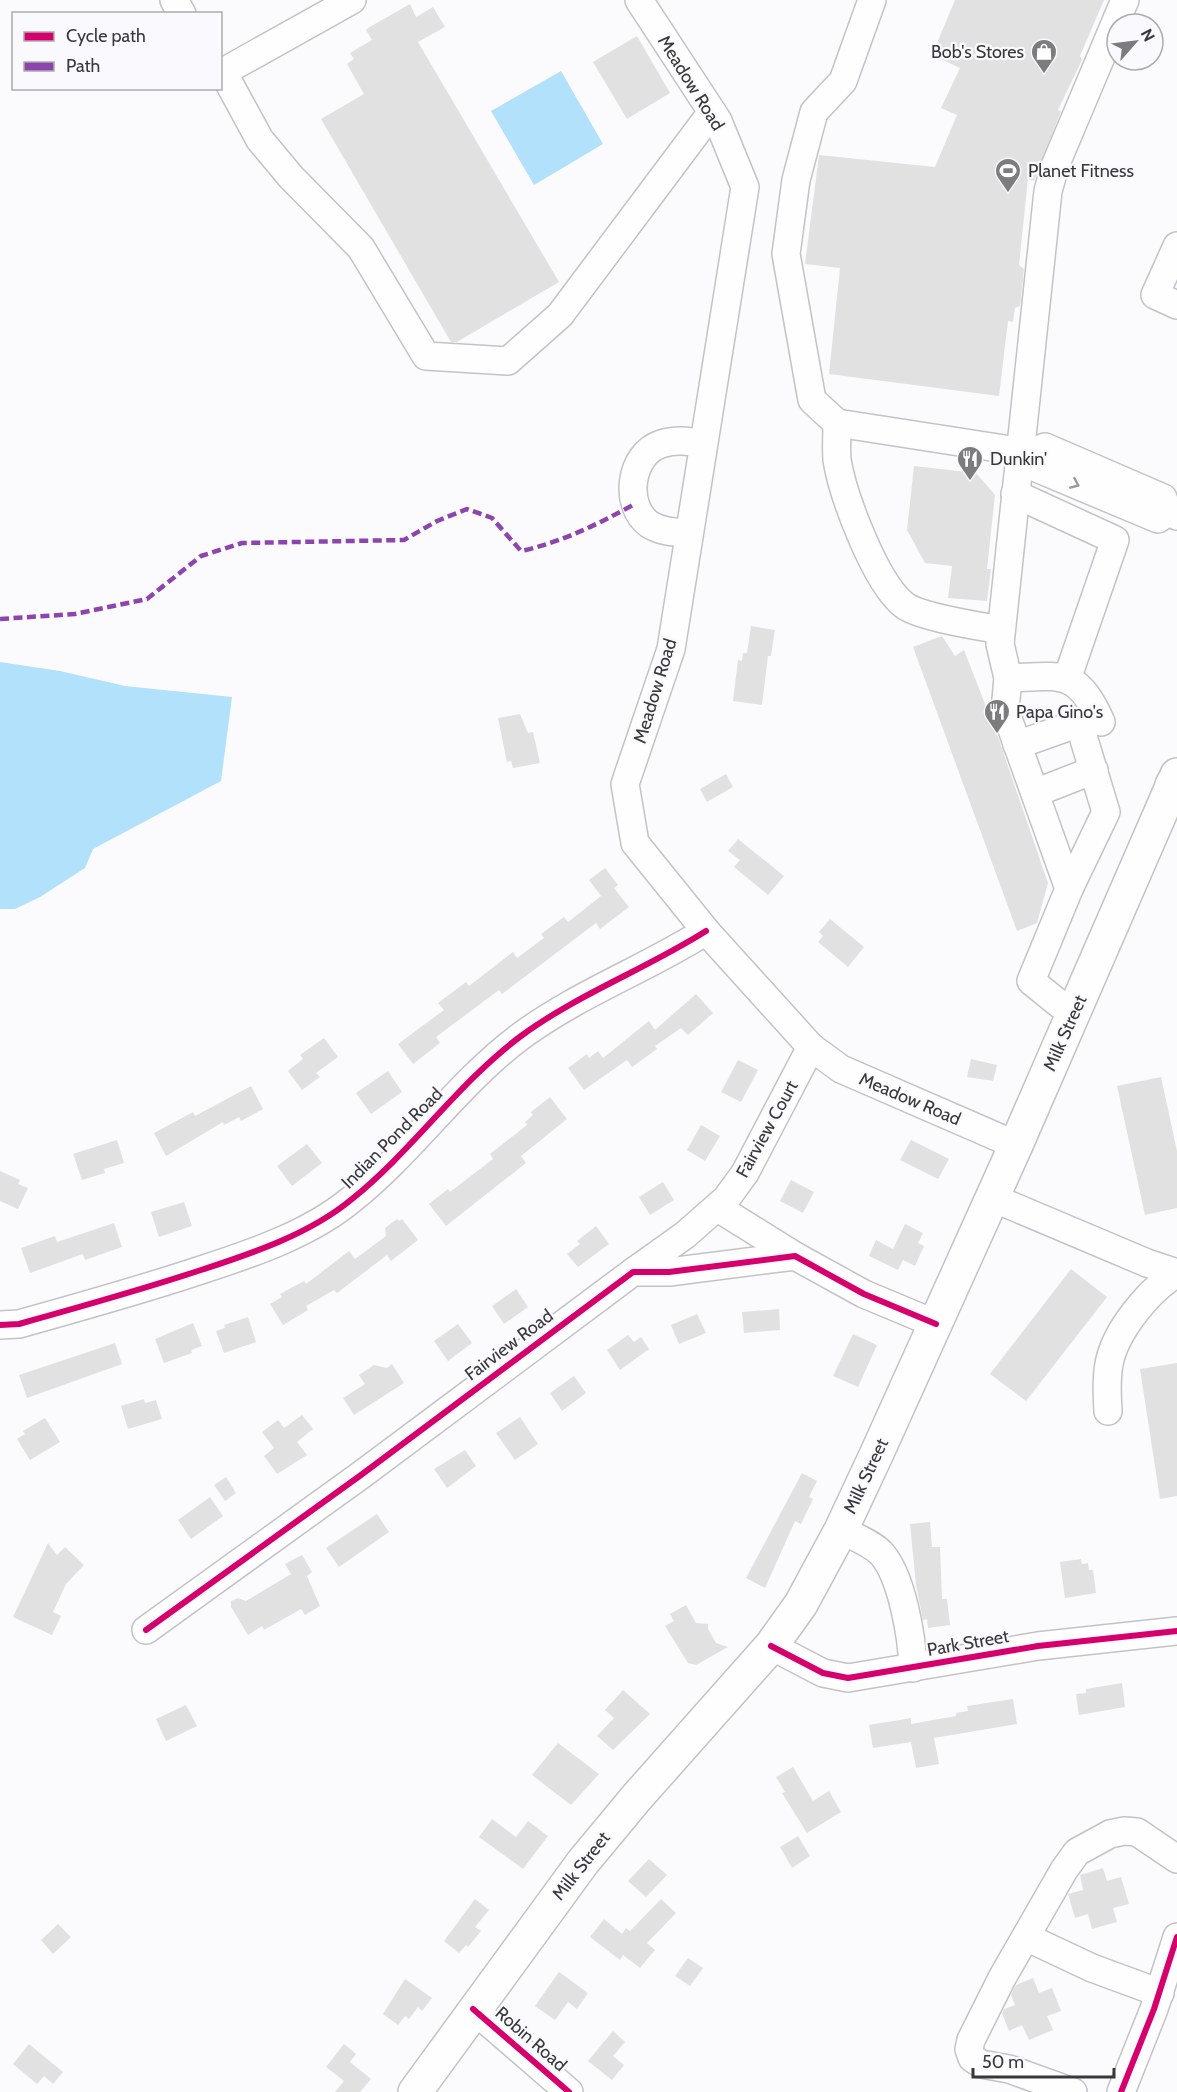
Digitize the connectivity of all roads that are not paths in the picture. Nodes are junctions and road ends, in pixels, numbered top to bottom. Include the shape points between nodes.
1 (352, 0) edge
2 (639, 0) edge
3 (872, 0) edge
4 (1125, 0) edge
5 (222, 70) edge
6 (712, 112) junction
7 (1177, 246) edge
8 (1177, 305) edge
9 (837, 423) junction
10 (702, 444) junction
11 (1025, 452) junction
12 (1015, 494) junction
13 (1173, 514) edge
14 (689, 533) junction
15 (1001, 630) junction
16 (1008, 678) junction
17 (1067, 679) junction
18 (1101, 722) dead end
19 (1017, 745) junction
20 (1094, 770) junction
21 (1175, 781) edge
22 (1035, 794) junction
23 (1070, 889) junction
24 (706, 931) junction
25 (1073, 1015) junction
26 (812, 1047) junction
27 (1016, 1145) junction
28 (993, 1198) junction
29 (718, 1208) junction
30 (795, 1256) junction
31 (633, 1272) junction
32 (1177, 1273) edge
33 (936, 1324) junction
34 (0, 1325) edge
35 (1108, 1411) dead end
36 (841, 1530) junction
37 (146, 1630) dead end
38 (1177, 1631) edge
39 (771, 1646) junction
40 (913, 1668) junction
41 (1177, 1859) edge
42 (1026, 1937) junction
43 (1177, 1937) edge
44 (1160, 1993) junction
45 (473, 2009) junction
46 (415, 2092) edge
47 (569, 2092) edge
48 (1073, 2092) edge
49 (1121, 2092) edge

1 - 5 street
2 - 6 street, Meadow Road
3 - 9 street via 843,81 814,112 796,180 786,254 812,400
4 - 11 street via 1050,183
5 - 6 street via 260,140 361,248 426,356 508,362 560,315
6 - 10 street, Meadow Road via 745,187
7 - 8 street via 1155,295
9 - 11 street
9 - 15 street via 837,460 856,521 881,578 905,606
10 - 14 street, Meadow Road
10 - 14 street via 681,440 659,444 644,457 633,479 633,504 649,524 665,531
11 - 12 street
11 - 13 street via 1045,447 1163,498
12 - 15 street
12 - 17 street via 1115,540
14 - 24 street, Meadow Road via 670,649 626,784 634,843
15 - 16 street via 1000,644
16 - 17 street
16 - 19 street via 1005,710
17 - 18 street via 1091,698
19 - 20 street via 1079,723
19 - 22 street
20 - 22 street
20 - 23 street via 1106,812
21 - 25 main road, Milk Street
22 - 23 street
23 - 25 street via 1032,981
24 - 26 street, Meadow Road
24 - 34 street, Indian Pond Road via 520,1036 478,1073 379,1176 350,1202 317,1222 238,1258 130,1294 19,1324
25 - 27 main road, Milk Street
26 - 27 street, Meadow Road via 841,1069
26 - 29 street, Fairview Court via 745,1173
27 - 28 main road, Milk Street
28 - 32 street
28 - 33 main road, Milk Street
29 - 30 street
29 - 31 street, Fairview Court
30 - 31 street via 669,1272
30 - 33 street via 864,1294
31 - 37 street, Fairview Road
32 - 35 street via 1146,1298 1116,1345 1109,1363
33 - 36 main road, Milk Street
36 - 39 main road, Milk Street via 801,1604
36 - 40 street via 880,1553 889,1566 911,1637
38 - 40 street, Park Street via 1038,1646
39 - 40 street, Park Street via 823,1673 848,1678
39 - 45 main road, Milk Street via 610,1829
41 - 42 street via 1137,1832 1110,1834 1077,1852
42 - 44 street via 1092,1968
42 - 48 street via 969,2049 972,2058 981,2064 1009,2069
43 - 44 street
44 - 49 street
45 - 46 main road, Milk Street
45 - 47 street, Robin Road

